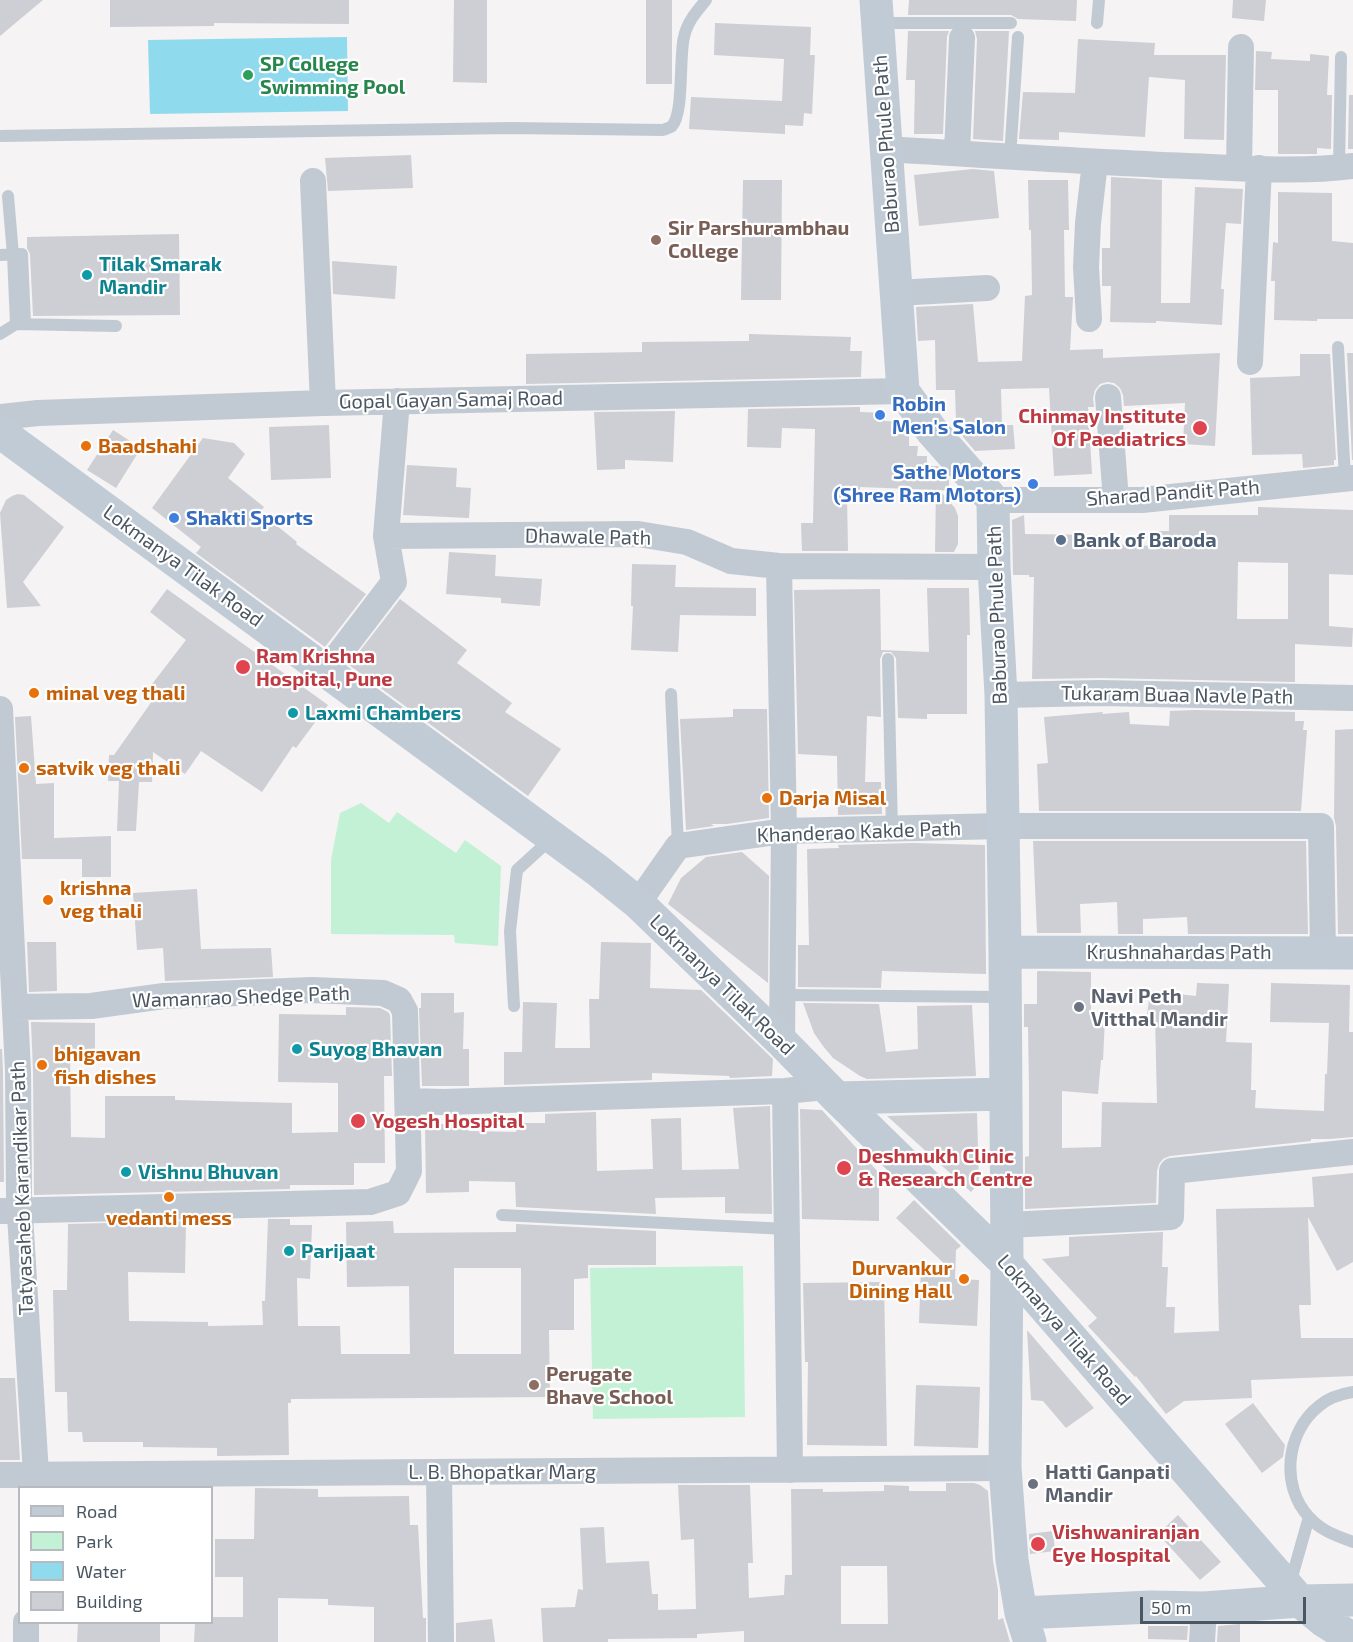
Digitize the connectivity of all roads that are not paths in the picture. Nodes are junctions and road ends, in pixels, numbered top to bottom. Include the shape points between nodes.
1 (706, 0) edge
2 (1099, 0) edge
3 (877, 11) edge
4 (1011, 23) dead end
5 (1097, 23) dead end
6 (1018, 37) dead end
7 (962, 38) dead end
8 (1241, 47) dead end
9 (1341, 57) dead end
10 (0, 136) edge
11 (886, 149) junction
12 (957, 153) junction
13 (1010, 156) junction
14 (1095, 162) junction
15 (1346, 167) edge
16 (1249, 168) junction
17 (313, 182) dead end
18 (8, 196) dead end
19 (6, 255) edge
20 (987, 288) dead end
21 (896, 292) junction
22 (1089, 319) dead end
23 (20, 324) junction
24 (116, 326) dead end
25 (0, 334) edge
26 (1338, 347) dead end
27 (1250, 362) dead end
28 (903, 391) junction
29 (1108, 397) dead end
30 (397, 401) junction
31 (323, 403) junction
32 (0, 417) edge
33 (0, 432) edge
34 (1349, 478) edge
35 (993, 500) junction
36 (1116, 500) junction
37 (386, 536) junction
38 (779, 566) junction
39 (994, 567) junction
40 (888, 658) dead end
41 (326, 671) junction
42 (670, 694) dead end
43 (1001, 695) junction
44 (1353, 698) edge
45 (0, 709) edge
46 (1003, 826) junction
47 (892, 830) junction
48 (784, 831) junction
49 (552, 837) junction
50 (678, 846) junction
51 (4, 869) edge
52 (638, 903) junction
53 (1005, 952) junction
54 (1338, 953) edge
55 (783, 995) junction
56 (1005, 997) junction
57 (514, 1006) dead end
58 (15, 1007) junction
59 (782, 1042) junction
60 (785, 1091) junction
61 (831, 1093) junction
62 (1005, 1094) junction
63 (408, 1101) junction
64 (1353, 1152) edge
65 (10, 1211) edge
66 (502, 1215) dead end
67 (1007, 1225) junction
68 (787, 1229) junction
69 (1007, 1264) junction
70 (1353, 1392) edge
71 (1005, 1468) junction
72 (790, 1470) junction
73 (439, 1473) junction
74 (0, 1475) edge
75 (34, 1481) edge
76 (1309, 1517) junction
77 (1353, 1542) edge
78 (1294, 1595) junction
79 (1353, 1600) edge
80 (1204, 1608) junction
81 (26, 1624) edge
82 (1026, 1628) edge
83 (1353, 1638) edge
84 (26, 1642) edge
85 (441, 1642) edge
86 (1202, 1642) edge
87 (1350, 1642) edge

1 - 10 lane via 691,18 684,37 678,109 671,127 663,130 511,128
2 - 5 lane
3 - 4 lane
3 - 11 street, Baburao Phule Path
6 - 13 lane
7 - 12 street
8 - 16 street
9 - 15 lane
11 - 12 street
11 - 21 street, Baburao Phule Path
12 - 13 street
13 - 14 street
14 - 16 street
14 - 22 street via 1086,267
15 - 16 street
16 - 27 street
17 - 31 street
18 - 19 lane
19 - 23 lane
20 - 21 street
21 - 28 street, Baburao Phule Path
23 - 24 lane
23 - 25 lane
26 - 34 lane
28 - 30 street, Gopal Gayan Samaj Road
28 - 35 street, Baburao Phule Path via 932,431
29 - 36 street
30 - 31 street, Gopal Gayan Samaj Road
30 - 37 street
31 - 32 street, Gopal Gayan Samaj Road
33 - 41 street, Lokmanya Tilak Road
34 - 36 street, Sharad Pandit Path
35 - 36 street, Sharad Pandit Path
35 - 39 street, Baburao Phule Path
37 - 38 street, Dhawale Path via 638,534 687,542 731,561
37 - 41 street via 394,582
38 - 39 street, Dhawale Path
38 - 48 street
39 - 43 street, Baburao Phule Path
40 - 47 lane
41 - 49 street, Lokmanya Tilak Road
42 - 50 lane
43 - 44 street, Tukaram Buaa Navle Path
43 - 46 street, Baburao Phule Path
45 - 51 street, Tatyasaheb Karandikar Path
46 - 47 street, Khanderao Kakde Path
46 - 53 street, Baburao Phule Path
46 - 54 street, Khanderao Kakde Path via 1321,826
47 - 48 street, Khanderao Kakde Path
48 - 50 street, Khanderao Kakde Path
48 - 55 street
49 - 52 street, Lokmanya Tilak Road
49 - 57 lane via 518,870 510,931
50 - 52 street
51 - 58 street, Tatyasaheb Karandikar Path
52 - 59 street, Lokmanya Tilak Road
53 - 54 street, Krushnahardas Path
53 - 56 street, Baburao Phule Path
55 - 56 lane
55 - 59 street
56 - 62 street, Baburao Phule Path
58 - 63 street, Wamanrao Shedge Path via 91,1006 164,996 312,990 383,993 399,1000 405,1011
58 - 65 street, Tatyasaheb Karandikar Path via 19,1199
59 - 61 street, Lokmanya Tilak Road
60 - 61 street
60 - 63 street
60 - 68 street
61 - 62 street
61 - 69 street, Lokmanya Tilak Road
62 - 67 street, Baburao Phule Path
63 - 65 street, Wamanrao Shedge Path via 409,1171 398,1193 370,1202
64 - 67 street via 1172,1172 1171,1217
65 - 75 street, Tatyasaheb Karandikar Path
66 - 68 lane
67 - 69 street, Baburao Phule Path
68 - 72 street
69 - 71 street, Baburao Phule Path
69 - 78 street, Lokmanya Tilak Road
70 - 76 lane via 1319,1406 1302,1424 1292,1447 1290,1472 1295,1496
71 - 72 street, L. B. Bhopatkar Marg
71 - 82 street, Baburao Phule Path via 1012,1560
72 - 73 street, L. B. Bhopatkar Marg
73 - 75 street, L. B. Bhopatkar Marg
73 - 85 street
74 - 75 street, L. B. Bhopatkar Marg
76 - 77 lane via 1329,1534
76 - 78 lane
78 - 79 street
78 - 80 street
78 - 83 street, Lokmanya Tilak Road via 1324,1621
80 - 82 street via 1151,1607
80 - 86 street
81 - 84 street
83 - 87 street

